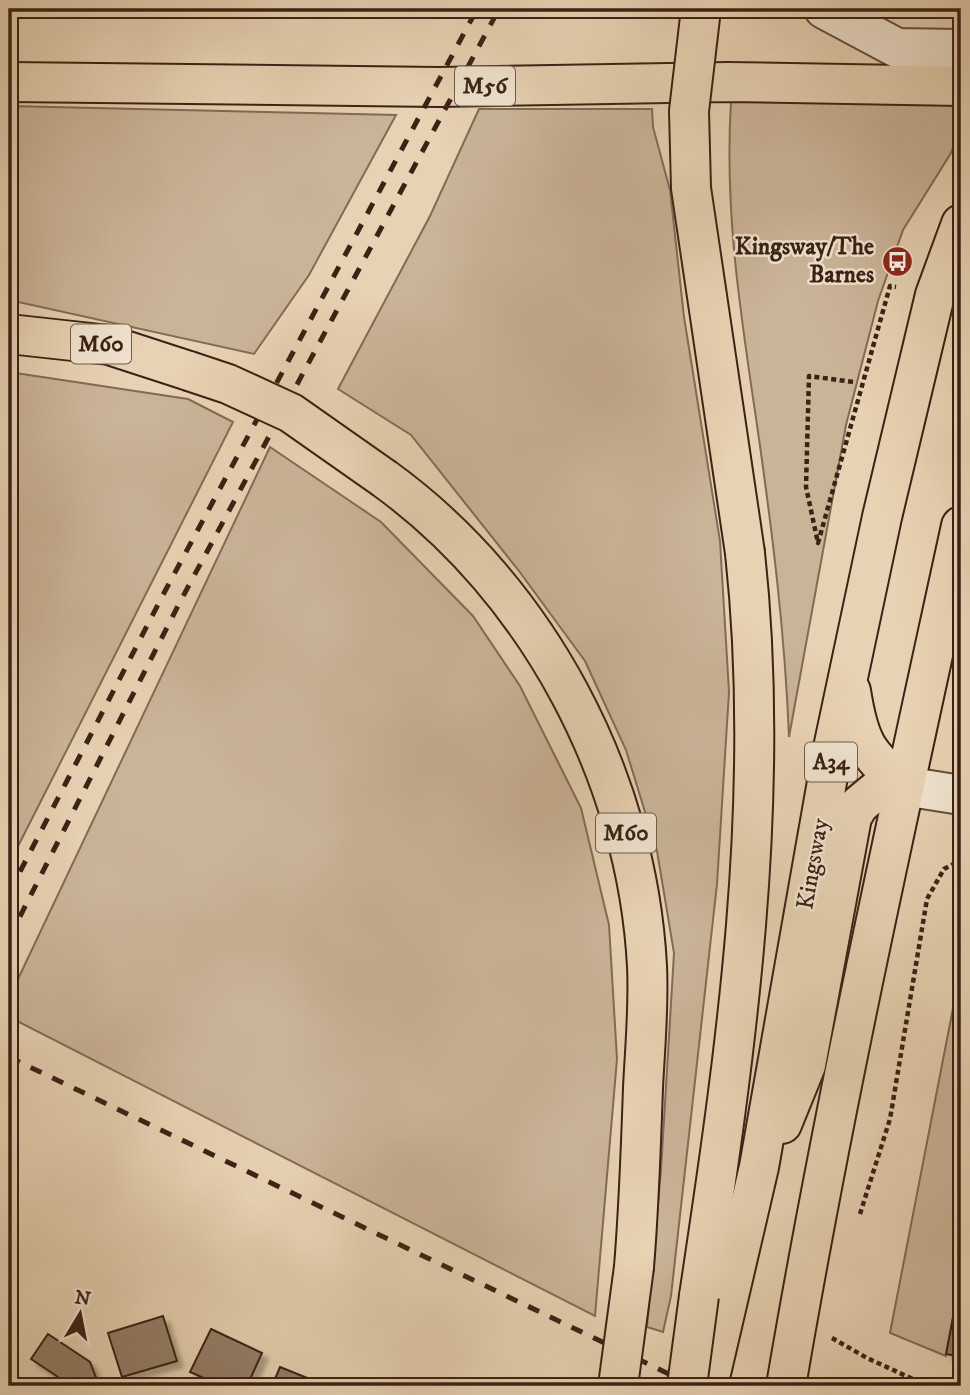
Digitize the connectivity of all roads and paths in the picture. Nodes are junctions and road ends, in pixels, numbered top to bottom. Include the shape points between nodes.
1 (701, 9) edge
2 (824, 9) edge
3 (961, 49) edge
4 (9, 82) edge
5 (961, 86) edge
6 (961, 223) edge
7 (890, 286) dead end
8 (9, 334) edge
9 (853, 382) dead end
10 (961, 526) edge
11 (848, 678) junction
12 (904, 786) junction
13 (961, 795) edge
14 (961, 860) edge
15 (759, 1167) junction
16 (856, 1225) dead end
17 (712, 1301) junction
18 (809, 1332) junction
19 (618, 1386) edge
20 (687, 1386) edge
21 (708, 1386) edge
22 (786, 1386) edge
23 (928, 1386) edge

1 - 17 highway, bridge via 689,111 691,188 753,626 754,802
2 - 3 street via 897,48
4 - 5 highway, M56
6 - 11 highway, Kingsway / A34 via 935,295
7 - 9 path via 818,543 806,486 809,376
8 - 19 highway, M60, bridge via 109,345 228,384 291,413 425,508 522,617 582,717 625,832 647,965 634,1267
10 - 12 highway
11 - 12 highway via 860,736 873,759
11 - 15 highway, Kingsway / A34
12 - 13 street
12 - 15 highway via 883,785 852,817 806,1065 791,1109
12 - 18 highway via 842,1083
14 - 16 path via 944,869 927,899 890,1119
15 - 17 highway, Kingsway / A34
17 - 20 highway, bridge
17 - 21 highway, Kingsway / A34
18 - 22 highway
18 - 23 path

